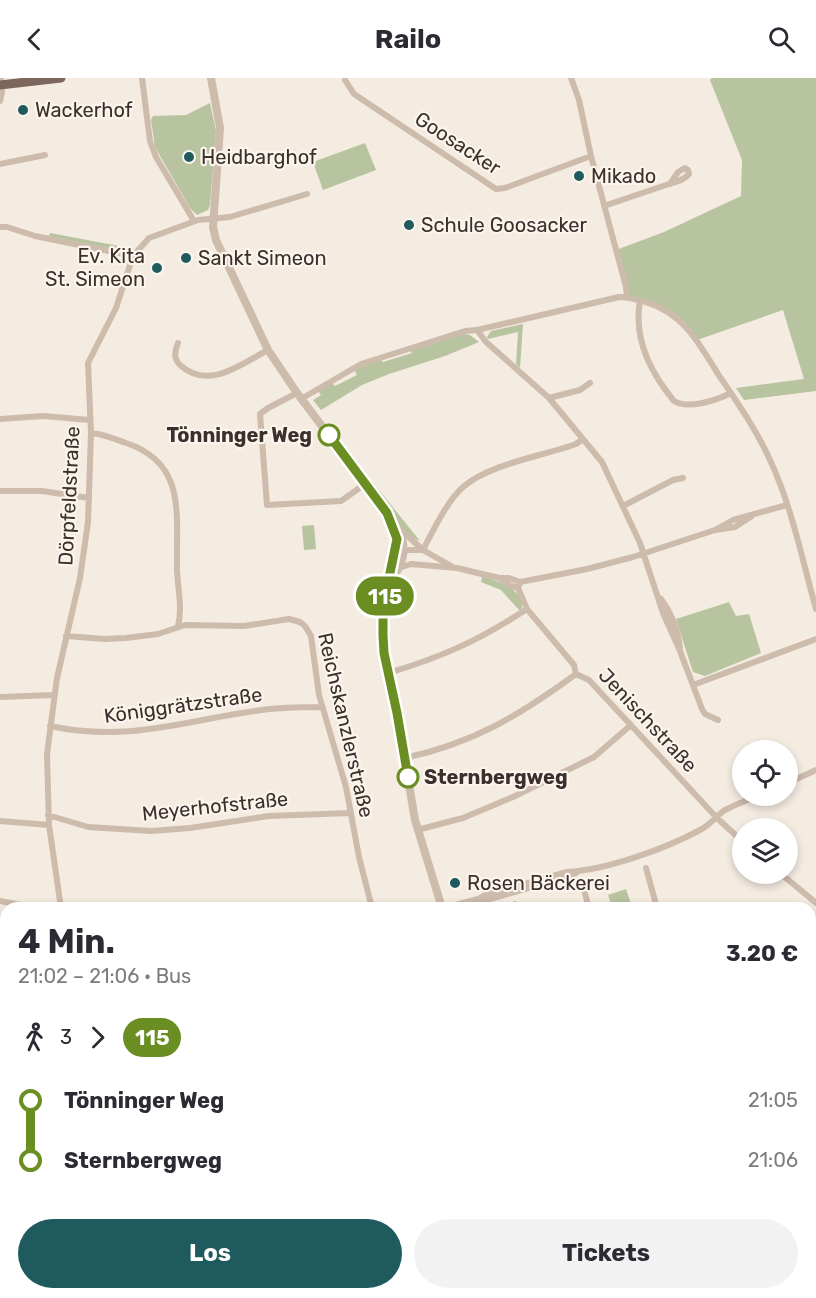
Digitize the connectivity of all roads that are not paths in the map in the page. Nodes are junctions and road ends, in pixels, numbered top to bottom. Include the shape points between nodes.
1 (17, 78) edge
2 (61, 78) edge
3 (142, 78) edge
4 (211, 78) edge
5 (571, 78) edge
6 (345, 80) dead end
7 (1, 83) edge
8 (0, 101) edge
9 (45, 155) dead end
10 (591, 156) junction
11 (0, 164) edge
12 (670, 184) dead end
13 (307, 194) dead end
14 (604, 206) junction
15 (214, 218) junction
16 (194, 221) junction
17 (0, 227) edge
18 (133, 256) junction
19 (627, 297) junction
20 (640, 301) junction
21 (477, 330) junction
22 (178, 343) dead end
23 (268, 350) junction
24 (590, 383) dead end
25 (731, 393) junction
26 (299, 396) junction
27 (549, 398) junction
28 (0, 419) edge
29 (90, 420) junction
30 (91, 433) junction
31 (583, 439) junction
32 (683, 478) dead end
33 (365, 484) junction
34 (0, 491) edge
35 (89, 498) junction
36 (787, 505) junction
37 (623, 506) junction
38 (387, 513) junction
39 (398, 526) junction
40 (397, 543) junction
41 (423, 550) junction
42 (403, 553) junction
43 (643, 553) junction
44 (394, 558) junction
45 (414, 564) junction
46 (399, 568) junction
47 (457, 568) junction
48 (519, 585) junction
49 (387, 589) junction
50 (180, 609) junction
51 (527, 609) junction
52 (816, 609) edge
53 (194, 624) junction
54 (178, 626) junction
55 (66, 636) junction
56 (816, 639) edge
57 (388, 673) junction
58 (576, 674) junction
59 (693, 686) junction
60 (54, 695) junction
61 (0, 697) edge
62 (322, 707) junction
63 (718, 720) dead end
64 (631, 725) junction
65 (50, 726) junction
66 (405, 758) junction
67 (816, 770) edge
68 (798, 778) edge
69 (734, 806) edge
70 (350, 813) junction
71 (48, 815) junction
72 (717, 818) junction
73 (0, 821) edge
74 (49, 825) junction
75 (417, 830) junction
76 (732, 832) edge
77 (646, 868) dead end
78 (793, 884) edge
79 (584, 890) dead end
80 (60, 902) edge
81 (371, 902) edge
82 (441, 902) edge
83 (466, 902) edge
84 (587, 902) edge
85 (655, 902) edge
86 (815, 902) edge

1 - 7 main road
2 - 7 main road
3 - 16 street via 150,141
4 - 15 street via 220,128
5 - 10 street
6 - 10 street, Goosacker via 354,94 496,189
7 - 8 street
9 - 11 street
10 - 14 street
12 - 14 street
13 - 15 street, Dörpfeldstraße via 248,213
14 - 19 street
15 - 16 street, Dörpfeldstraße
15 - 23 street via 216,240
16 - 18 street, Dörpfeldstraße via 149,238
17 - 18 street
18 - 29 street, Dörpfeldstraße via 116,308 88,363
19 - 20 street
19 - 21 street
20 - 25 street via 659,306 681,321
20 - 25 street via 637,320 644,354 674,401 690,405
21 - 26 street via 454,333 374,359
21 - 27 street
22 - 23 street via 177,362 205,376 224,374
23 - 26 street
24 - 27 street via 580,390
25 - 36 street via 766,451
26 - 33 street
26 - 33 street via 261,414 267,505 341,501
27 - 31 street
28 - 29 street via 43,416
29 - 30 street, Dörpfeldstraße
30 - 35 street, Dörpfeldstraße
30 - 50 street via 137,447 157,461 169,476 175,494
31 - 37 street via 602,462
31 - 41 street via 470,482 456,495
32 - 37 street
33 - 38 street
34 - 35 street via 42,491
35 - 55 street, Dörpfeldstraße via 84,559
36 - 43 street via 752,516 735,527
36 - 52 street
37 - 43 street
38 - 39 street
38 - 40 street
39 - 41 street
39 - 42 street
40 - 42 street
40 - 44 street
41 - 42 street
41 - 47 street
42 - 44 street
42 - 45 street
42 - 46 street
43 - 48 street
43 - 59 street
44 - 49 street
45 - 46 street
45 - 47 street
46 - 49 street
47 - 48 street via 509,578
48 - 51 street, Jenischstraße
49 - 57 street via 382,625
50 - 53 street
50 - 54 street
51 - 57 street via 452,652
51 - 58 street, Jenischstraße via 574,665
53 - 54 street, Reichskanzlerstraße
53 - 62 street, Reichskanzlerstraße via 244,626 289,619 300,622 310,636
54 - 55 street, Reichskanzlerstraße via 126,639
55 - 60 street, Dörpfeldstraße
56 - 59 street
57 - 66 street
58 - 64 street, Jenischstraße via 589,680
58 - 66 street via 526,709 477,736
59 - 63 street via 705,714
60 - 61 street
60 - 65 street, Dörpfeldstraße
62 - 65 street, Königgrätzstraße via 261,710 123,733 91,733
62 - 70 street, Reichskanzlerstraße via 344,778
64 - 72 street, Jenischstraße
64 - 75 street via 594,757 513,797 464,818
65 - 71 street, Dörpfeldstraße
66 - 75 street
67 - 68 street
69 - 72 street
70 - 71 street, Meyerhofstraße via 286,815 151,831 88,827
70 - 81 street, Reichskanzlerstraße
71 - 74 street, Dörpfeldstraße
72 - 76 street, Jenischstraße
72 - 83 street via 662,848 486,900
73 - 74 street
74 - 80 street, Dörpfeldstraße
75 - 82 street
77 - 85 street
78 - 86 street
79 - 84 street

